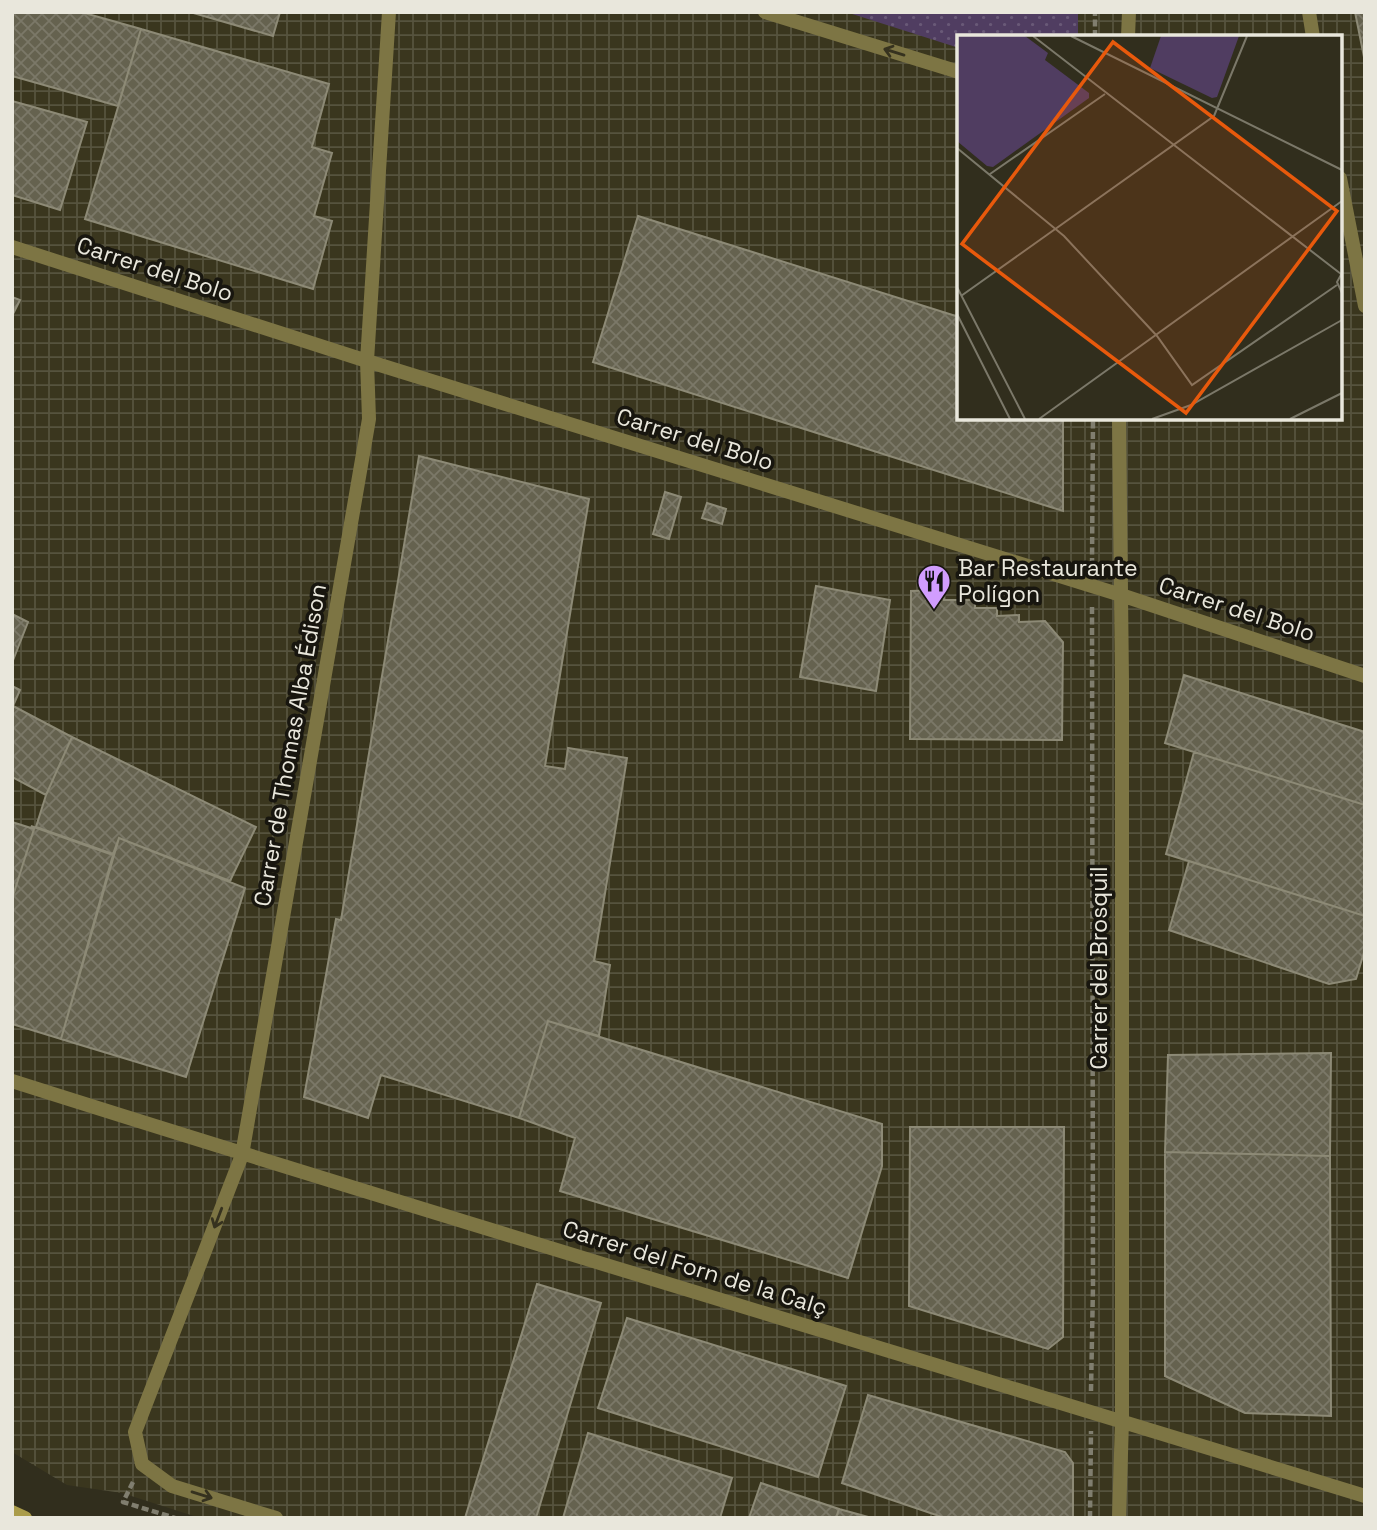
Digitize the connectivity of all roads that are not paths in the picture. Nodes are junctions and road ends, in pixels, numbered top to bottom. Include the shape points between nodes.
1 (389, 12) edge
2 (765, 12) edge
3 (1129, 12) edge
4 (1309, 12) edge
5 (1128, 35) edge
6 (1313, 35) edge
7 (957, 71) edge
8 (1342, 188) edge
9 (12, 247) edge
10 (1365, 306) edge
11 (367, 361) junction
12 (1119, 420) edge
13 (1121, 594) junction
14 (1365, 676) edge
15 (12, 1081) edge
16 (242, 1155) junction
17 (1122, 1421) junction
18 (1365, 1496) edge
19 (12, 1511) edge
20 (25, 1518) edge
21 (276, 1518) edge
22 (1119, 1518) edge

1 - 11 street, Carrer de Thomas Alba Édison
7 -> 2 street
3 - 5 street
4 - 6 street
8 - 10 street
9 - 11 street, Carrer del Bolo
11 - 13 street, Carrer del Bolo
11 - 16 street, Carrer de Thomas Alba Édison via 369,419
12 - 13 street, Carrer del Brosquil
13 - 14 street, Carrer del Bolo
13 - 17 street, Carrer del Brosquil
15 - 16 street, Carrer del Forn de la Calç
16 - 17 street, Carrer del Forn de la Calç
16 -> 21 street, Carrer de Thomas Alba Édison via 135,1432 142,1464 172,1486
17 - 18 street, Carrer del Forn de la Calç
17 - 22 street, Carrer del Brosquil
19 - 20 main road

